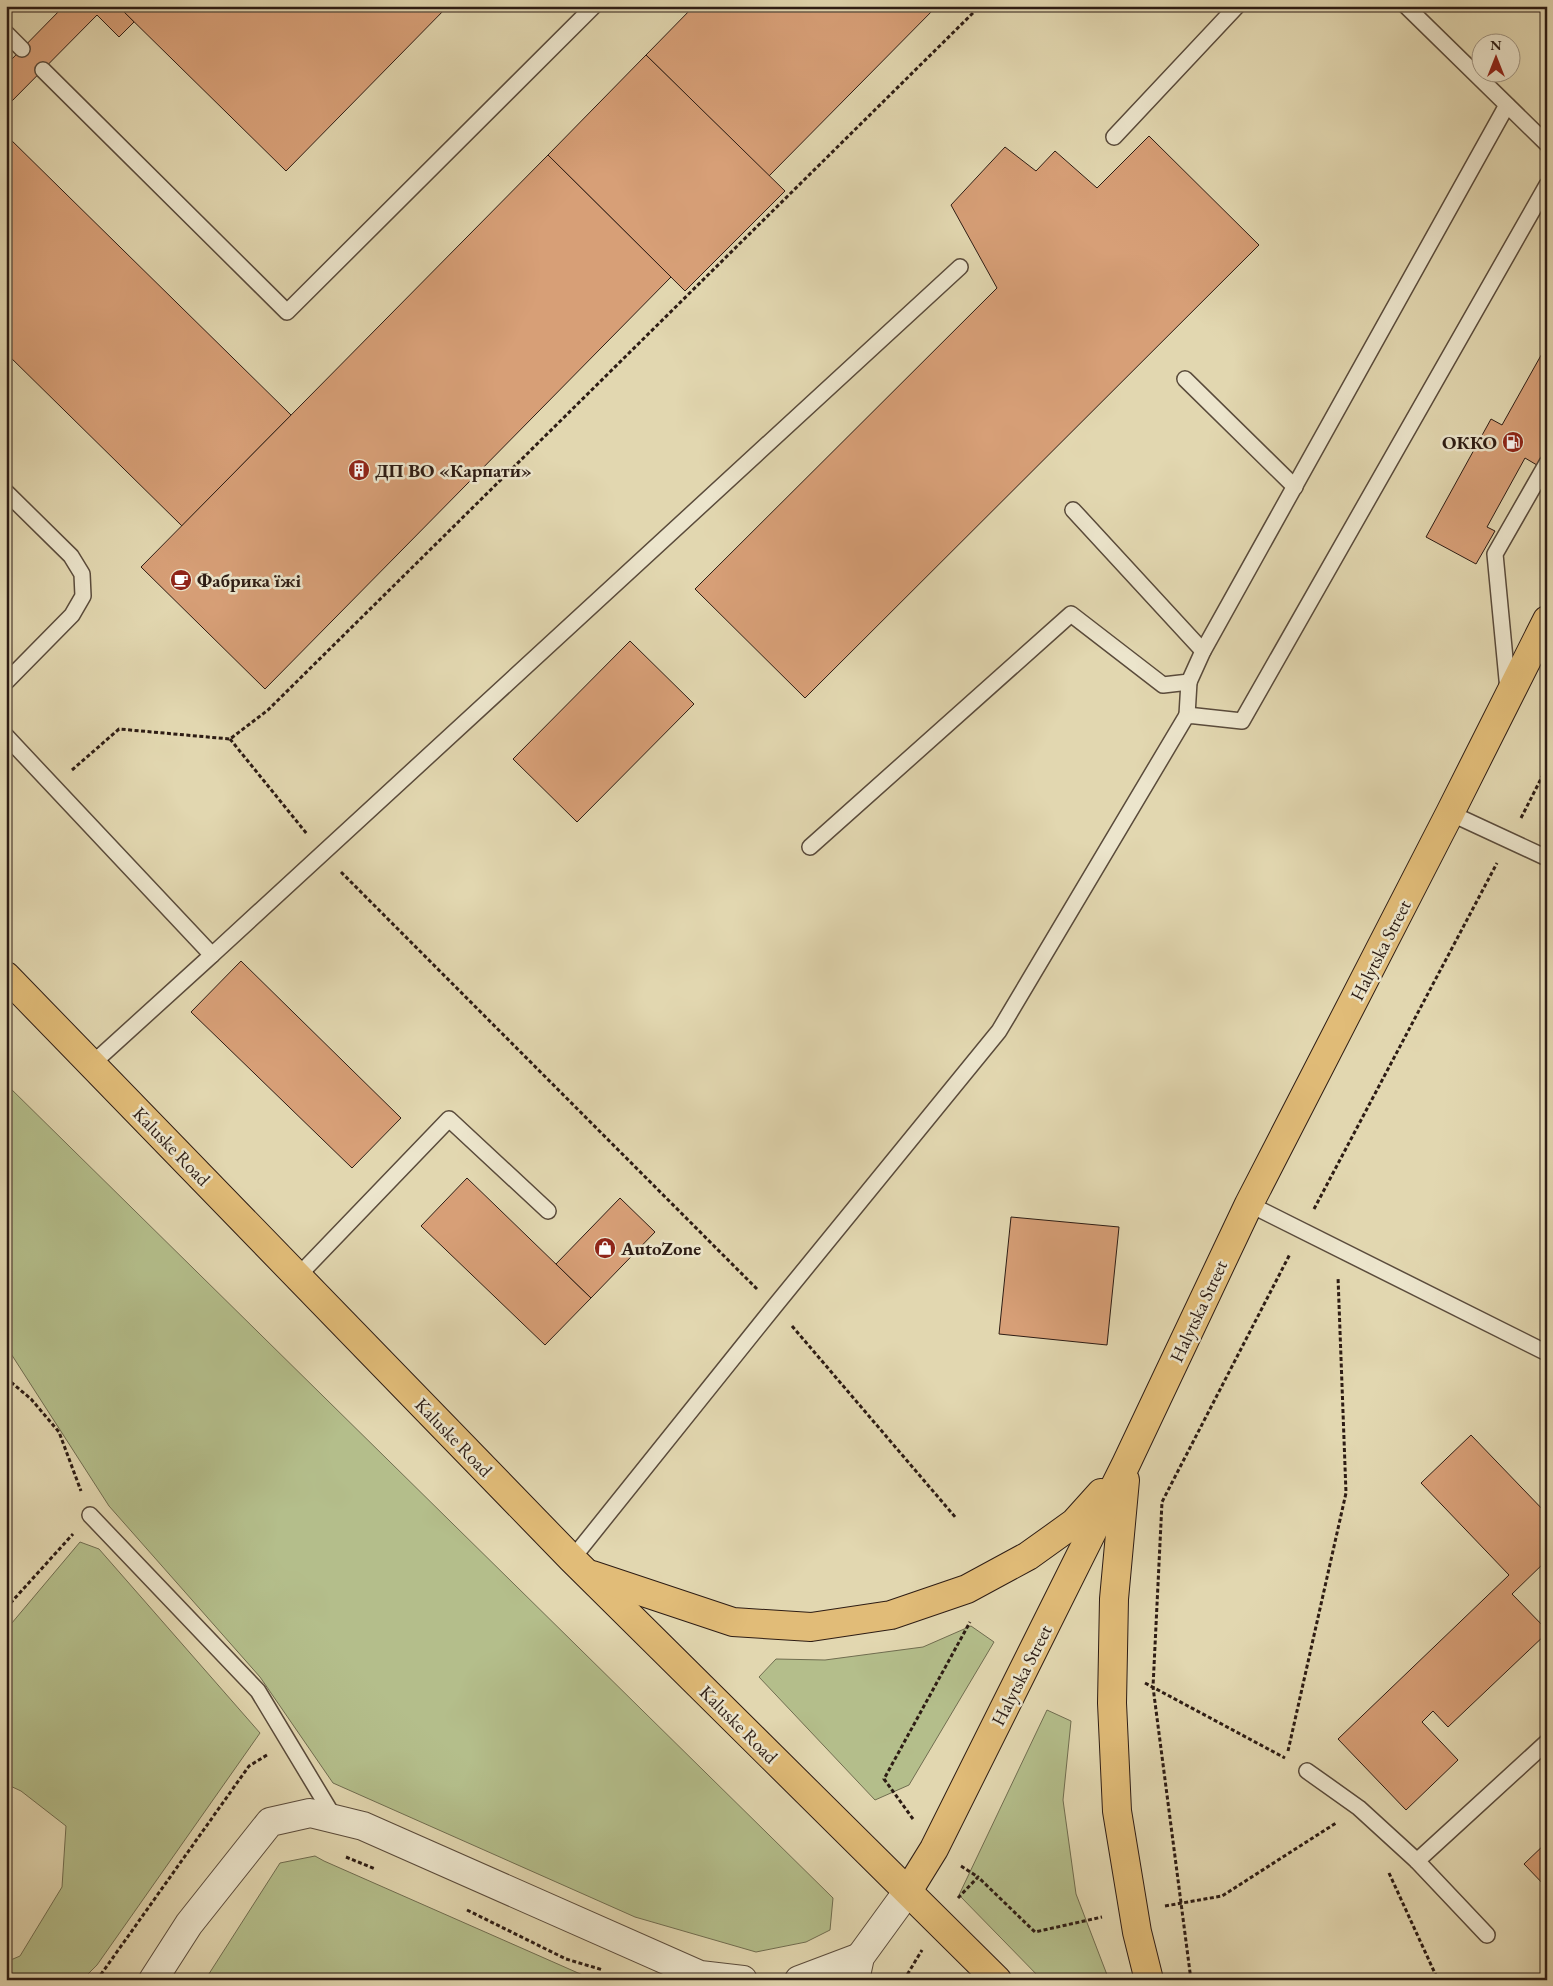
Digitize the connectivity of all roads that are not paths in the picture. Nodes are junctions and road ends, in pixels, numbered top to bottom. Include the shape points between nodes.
1 (594, 6) edge
2 (1237, 6) edge
3 (1406, 6) edge
4 (6, 33) edge
5 (22, 49) dead end
6 (43, 70) dead end
7 (1507, 105) junction
8 (1114, 137) dead end
9 (1547, 144) edge
10 (1547, 185) edge
11 (960, 267) dead end
12 (1185, 379) dead end
13 (1547, 464) edge
14 (1295, 487) junction
15 (6, 492) edge
16 (1073, 510) dead end
17 (1547, 620) edge
18 (1203, 651) junction
19 (6, 682) edge
20 (1189, 682) junction
21 (1508, 695) junction
22 (1188, 715) junction
23 (6, 736) edge
24 (1450, 813) junction
25 (810, 847) dead end
26 (1547, 858) edge
27 (212, 955) junction
28 (6, 976) edge
29 (92, 1064) junction
30 (1249, 1204) junction
31 (548, 1211) dead end
32 (298, 1276) junction
33 (1547, 1354) edge
34 (1126, 1464) junction
35 (90, 1515) road end
36 (579, 1566) junction
37 (1547, 1742) edge
38 (1308, 1771) dead end
39 (336, 1819) junction
40 (1417, 1861) junction
41 (908, 1891) junction
42 (1488, 1935) dead end
43 (857, 1968) edge
44 (153, 1980) edge
45 (743, 1980) edge
46 (799, 1980) edge
47 (997, 1980) edge
48 (1149, 1980) edge

1 - 6 lane via 288,312
2 - 8 lane
3 - 7 lane
4 - 5 lane
7 - 9 lane
7 - 14 lane
10 - 22 lane via 1242,721
11 - 27 lane
12 - 14 lane
13 - 21 lane via 1495,554
14 - 18 lane
15 - 19 lane via 71,556 82,574 83,596 72,615
16 - 18 lane
17 - 21 main road, Halytska Street
18 - 20 lane
20 - 22 lane
20 - 25 lane via 1164,685 1071,614
21 - 24 main road, Halytska Street
22 - 36 lane via 999,1031 774,1307
23 - 27 lane
24 - 26 lane
24 - 30 main road, Halytska Street
27 - 29 lane
28 - 29 main road, Kaluske Road
29 - 32 main road, Kaluske Road
30 - 33 lane
30 - 34 main road, Halytska Street
31 - 32 lane via 449,1119
32 - 36 main road, Kaluske Road
34 - 36 main road via 1074,1524 1028,1556 967,1589 891,1614 811,1627 733,1622
34 - 41 main road, Halytska Street via 934,1849
34 - 48 main road via 1114,1599 1112,1703 1117,1811 1133,1911
35 - 39 lane via 258,1691
36 - 41 main road, Kaluske Road
37 - 40 lane
38 - 40 lane via 1359,1808
39 - 44 street via 310,1813 270,1822 189,1924
39 - 45 street via 363,1826 700,1975
40 - 42 lane
41 - 43 street
41 - 47 main road
43 - 46 street

